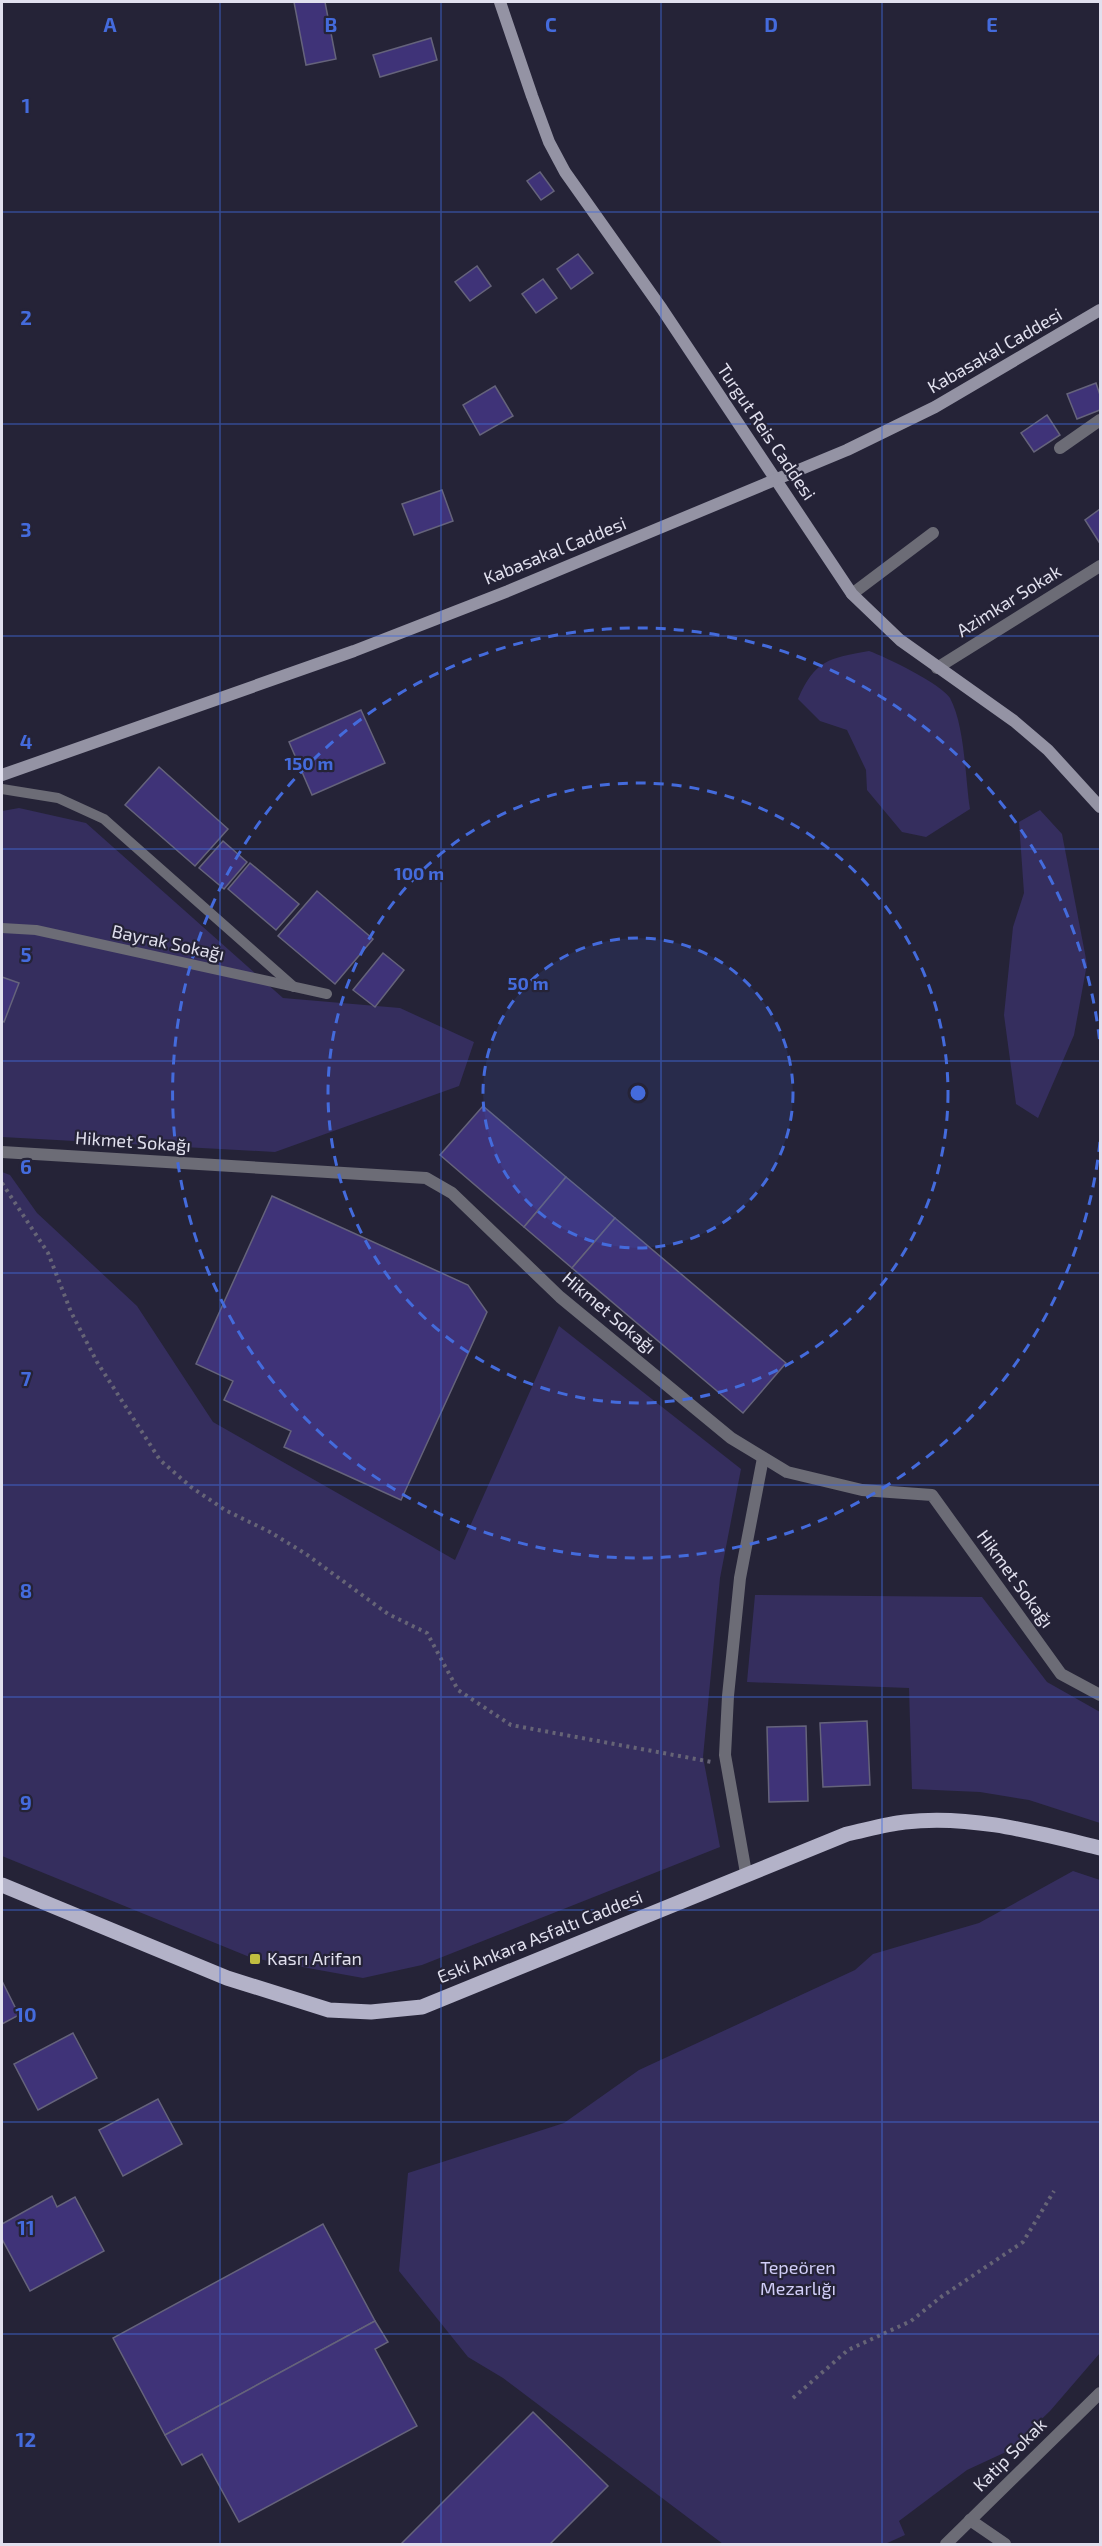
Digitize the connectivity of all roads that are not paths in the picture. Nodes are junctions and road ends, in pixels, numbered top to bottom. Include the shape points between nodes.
1 (503, 2) edge
2 (1101, 310) edge
3 (1101, 420) edge
4 (1060, 448) dead end
5 (776, 479) junction
6 (933, 533) dead end
7 (1101, 566) edge
8 (852, 594) junction
9 (937, 668) junction
10 (2, 775) edge
11 (2, 789) edge
12 (1101, 807) edge
13 (2, 928) edge
14 (294, 987) junction
15 (327, 994) dead end
16 (2, 1152) edge
17 (763, 1458) junction
18 (1101, 1695) edge
19 (1101, 1850) edge
20 (746, 1873) junction
21 (2, 1885) edge
22 (1101, 2393) edge
23 (970, 2520) junction
24 (946, 2544) edge
25 (1005, 2544) edge

1 - 5 street, Turgut Reis Caddesi via 532,96 565,172
2 - 5 street, Kabasakal Caddesi via 935,407
3 - 4 street
5 - 8 street, Turgut Reis Caddesi
5 - 10 street, Kabasakal Caddesi via 354,651
6 - 8 street
7 - 9 street, Azimkar Sokak
8 - 9 street, Turgut Reis Caddesi via 900,640
9 - 12 street, Turgut Reis Caddesi via 1014,721 1048,750
11 - 14 lane via 58,798 104,819
13 - 14 lane, Bayrak Sokağı via 36,930
14 - 15 lane, Bayrak Sokağı
16 - 17 street, Hikmet Sokağı via 426,1178 452,1193 569,1304 731,1438
17 - 18 street, Hikmet Sokağı via 787,1472 862,1490 932,1495 1061,1674
17 - 20 street via 740,1578 728,1696 727,1765
19 - 20 main road, Eski Ankara Asfaltı Caddesi via 1014,1828 906,1822 847,1834
20 - 21 main road, Eski Ankara Asfaltı Caddesi via 422,2007 371,2012 329,2010 228,1978
22 - 23 street, Katip Sokak
23 - 24 street, Katip Sokak
23 - 25 street

